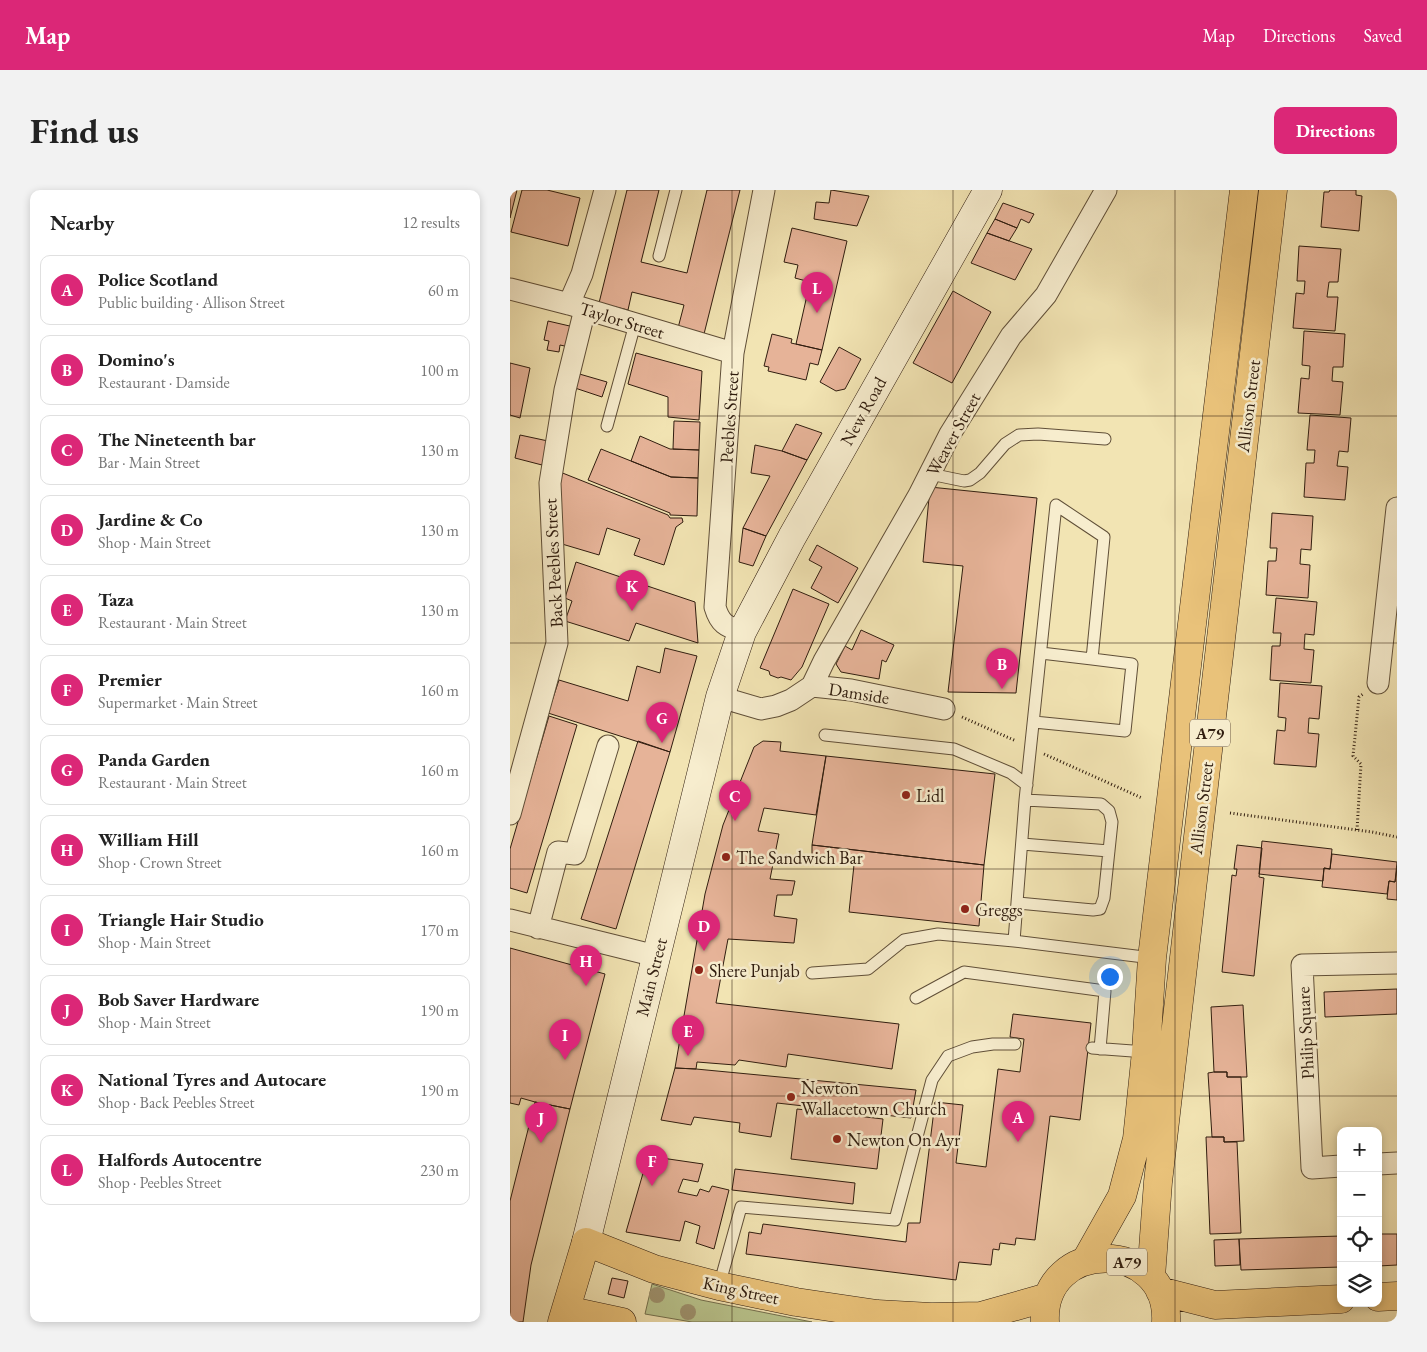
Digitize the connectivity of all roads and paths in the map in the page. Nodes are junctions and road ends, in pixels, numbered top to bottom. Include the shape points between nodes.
1 (605, 190) edge
2 (676, 190) edge
3 (764, 190) edge
4 (988, 190) edge
5 (1106, 190) edge
6 (1244, 190) edge
7 (1273, 190) edge
8 (659, 256) dead end
9 (510, 289) edge
10 (577, 307) junction
11 (635, 324) junction
12 (733, 353) junction
13 (607, 426) dead end
14 (1105, 439) dead end
15 (930, 474) junction
16 (1397, 508) edge
17 (742, 632) junction
18 (1041, 653) junction
19 (1092, 659) junction
20 (1378, 683) joint
21 (812, 686) junction
22 (720, 697) junction
23 (944, 709) dead end
24 (1034, 722) junction
25 (825, 735) dead end
26 (608, 746) dead end
27 (1027, 785) junction
28 (1025, 800) junction
29 (1230, 813) dead end
30 (510, 814) edge
31 (1357, 830) junction
32 (1397, 837) edge
33 (1022, 844) junction
34 (1109, 851) junction
35 (1018, 902) junction
36 (510, 920) edge
37 (538, 928) junction
38 (1014, 941) junction
39 (656, 956) junction
40 (1152, 958) junction
41 (1397, 963) edge
42 (812, 973) dead end
43 (916, 998) dead end
44 (1015, 1044) dead end
45 (1146, 1052) junction
46 (1397, 1163) edge
47 (1382, 1164) edge
48 (1337, 1166) edge
49 (586, 1242) junction
50 (1086, 1260) junction
51 (1156, 1284) junction
52 (719, 1286) junction
53 (1397, 1296) edge
54 (1382, 1297) edge
55 (1337, 1299) edge
56 (1047, 1309) edge
57 (564, 1316) edge
58 (622, 1322) edge
59 (1166, 1322) edge

1 - 10 street, Back Peebles Street via 582,274
2 - 8 lane
3 - 12 street, Peebles Street
4 - 17 street, New Road via 792,537
5 - 15 street, Weaver Street via 1046,295 1011,336 950,434
6 - 40 main road, Allison Street / A79
7 - 51 main road, Allison Street / A79 via 1158,1182
9 - 10 street, Taylor Street
10 - 11 street, Taylor Street
10 - 30 street, Back Peebles Street via 550,483 557,644
11 - 12 street, Taylor Street
11 - 13 lane
12 - 17 street, Peebles Street via 715,607 718,619
14 - 15 lane via 1018,435 970,480
15 - 21 street, Weaver Street
16 - 20 street
17 - 22 street, Main Street
18 - 19 lane
18 - 19 lane via 1056,505 1104,537
18 - 24 lane
19 - 24 lane via 1132,664 1125,731
20 - 31 path via 1359,697 1353,756 1360,764
21 - 22 street, Damside via 791,700 761,709
21 - 23 street, Damside via 851,690
22 - 39 street, Main Street
24 - 27 lane
25 - 27 lane via 954,749 1011,773
26 - 37 street via 575,854 558,852
27 - 28 lane
28 - 33 lane
28 - 34 lane via 1101,804 1109,811 1112,822
29 - 31 path
31 - 32 path
33 - 34 lane
33 - 35 lane
34 - 35 lane via 1100,909
35 - 38 lane
36 - 37 street
37 - 39 street
38 - 40 lane
38 - 42 lane via 938,934 904,940 868,969
39 - 49 street, Main Street
40 - 45 main road, Allison Street / A79
41 - 48 street, Philip Square via 1302,965 1312,1168
43 - 45 lane via 964,972 1106,991 1096,1049
44 - 52 lane via 972,1047 948,1056 932,1080 895,1220 741,1207
45 - 50 main road, Allison Street / A79 via 1137,1139 1122,1196
46 - 47 street
49 - 52 main road, King Street via 654,1269
49 - 57 main road, Main Street
50 - 51 main road, King Street / A79 via 1121,1259 1137,1266
50 - 56 main road, King Street / A79 via 1057,1281
51 - 55 main road, King Street via 1215,1305
51 - 59 main road, A79 via 1165,1305
52 - 56 main road, King Street via 878,1314 981,1316
53 - 54 main road
57 - 58 main road

